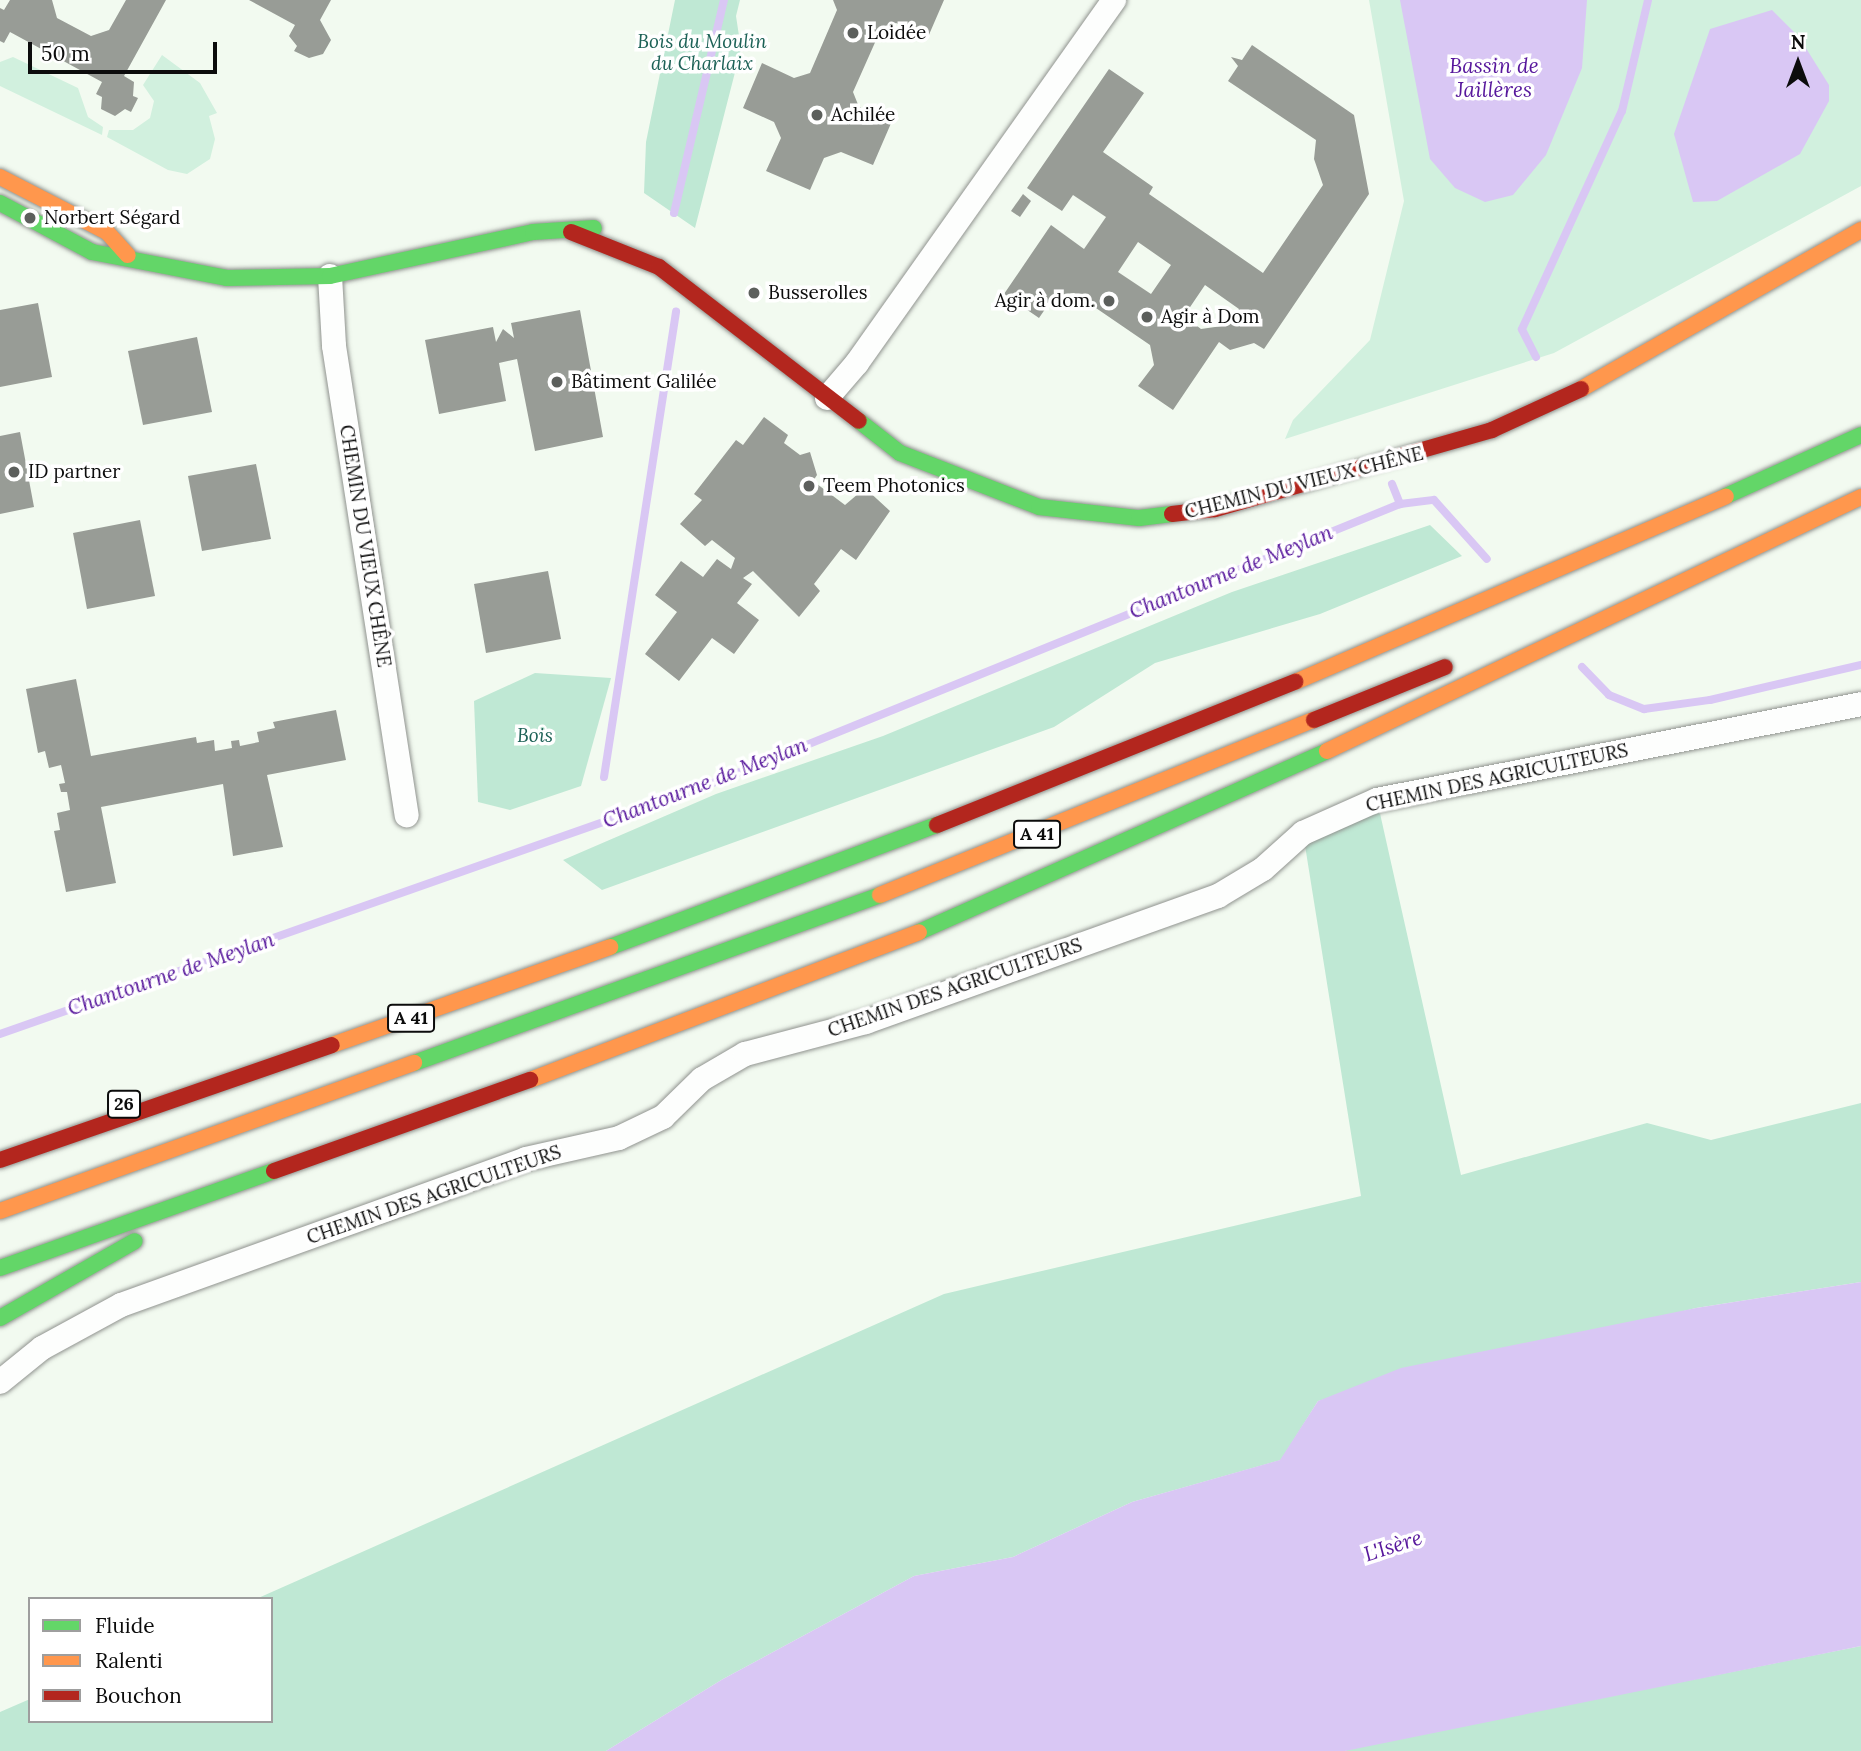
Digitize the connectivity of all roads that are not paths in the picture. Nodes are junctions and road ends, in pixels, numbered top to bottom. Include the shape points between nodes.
1 (1114, 0) edge
2 (0, 177) edge
3 (0, 203) edge
4 (611, 224) dead end
5 (1861, 230) edge
6 (571, 232) junction
7 (128, 255) junction
8 (330, 276) junction
9 (844, 390) junction
10 (1861, 435) edge
11 (928, 461) junction
12 (1861, 486) edge
13 (1861, 497) edge
14 (1606, 597) dead end
15 (1466, 658) dead end
16 (1861, 705) edge
17 (407, 815) dead end
18 (234, 1080) junction
19 (65, 1117) dead end
20 (0, 1160) edge
21 (245, 1183) junction
22 (0, 1211) edge
23 (0, 1268) edge
24 (0, 1318) edge
25 (0, 1382) edge

1 - 9 street
2 - 7 main road, CHEMIN DU VIEUX CHÊNE via 107,232
3 - 7 main road, CHEMIN DU VIEUX CHÊNE via 92,253
4 - 6 main road, CHEMIN DU VIEUX CHÊNE
5 - 11 main road, CHEMIN DU VIEUX CHÊNE via 1555,401 1417,456 1179,516 1105,518 1039,507
6 - 8 main road, CHEMIN DU VIEUX CHÊNE via 533,232
6 - 9 main road, CHEMIN DU VIEUX CHÊNE via 659,267
7 - 8 main road, CHEMIN DU VIEUX CHÊNE via 176,271 227,278
8 - 17 street, CHEMIN DU VIEUX CHÊNE via 334,346
9 - 11 main road, CHEMIN DU VIEUX CHÊNE
9 - 11 main road, CHEMIN DU VIEUX CHÊNE via 900,453
10 - 18 main road, A 41 via 1492,601 1065,777
12 - 14 main road
13 - 21 main road via 1275,774 896,942
15 - 22 main road, A 41 via 833,913
16 - 25 street, CHEMIN DES AGRICULTEURS via 1377,800 1303,834 1263,869 1218,896 866,1022 745,1054 702,1079 663,1117 619,1138 526,1159 121,1305 42,1348
18 - 19 main road, 26
18 - 20 main road, A 41
21 - 23 main road
21 - 24 main road

